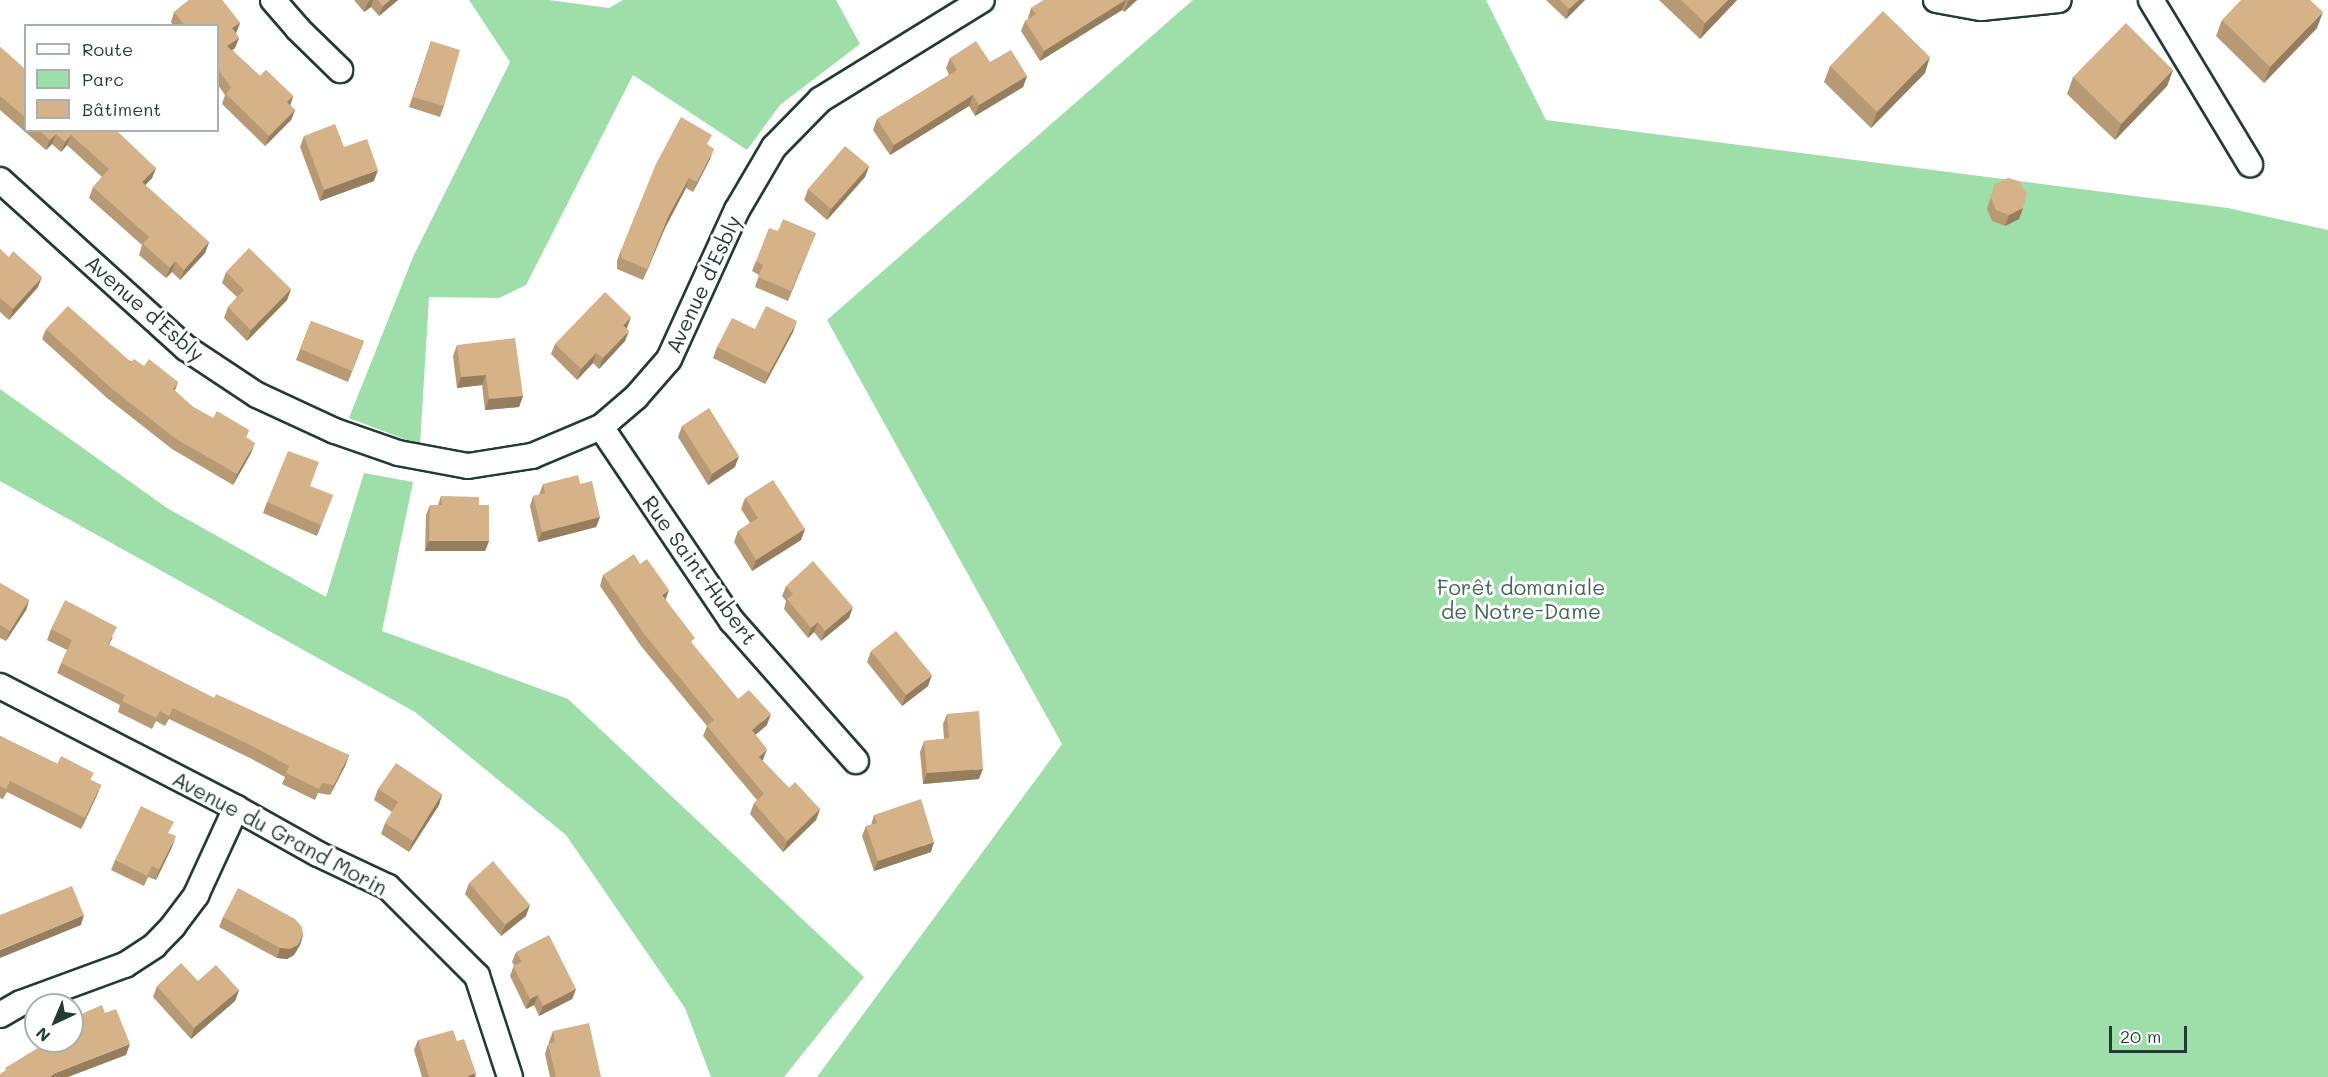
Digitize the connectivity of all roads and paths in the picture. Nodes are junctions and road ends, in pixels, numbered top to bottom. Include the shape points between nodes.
1 (273, 0) edge
2 (982, 0) edge
3 (1936, 0) edge
4 (2059, 0) edge
5 (2151, 0) edge
6 (340, 70) dead end
7 (2250, 164) dead end
8 (0, 180) edge
9 (601, 427) junction
10 (0, 686) edge
11 (856, 761) dead end
12 (236, 808) junction
13 (0, 1015) edge
14 (510, 1077) edge

1 - 6 street
2 - 9 street, Avenue d'Esbly via 820,100 774,147 737,210 669,358 636,397
3 - 4 street via 1981,8
5 - 7 street
8 - 9 street, Avenue d'Esbly via 186,348 257,395 335,431 398,453 468,466 532,456
9 - 11 street, Rue Saint-Hubert via 732,621
10 - 12 street, Avenue du Grand Morin
12 - 13 street via 196,895 154,946 125,965 21,1003
12 - 14 street, Avenue du Grand Morin via 318,854 388,887 425,923 477,976

